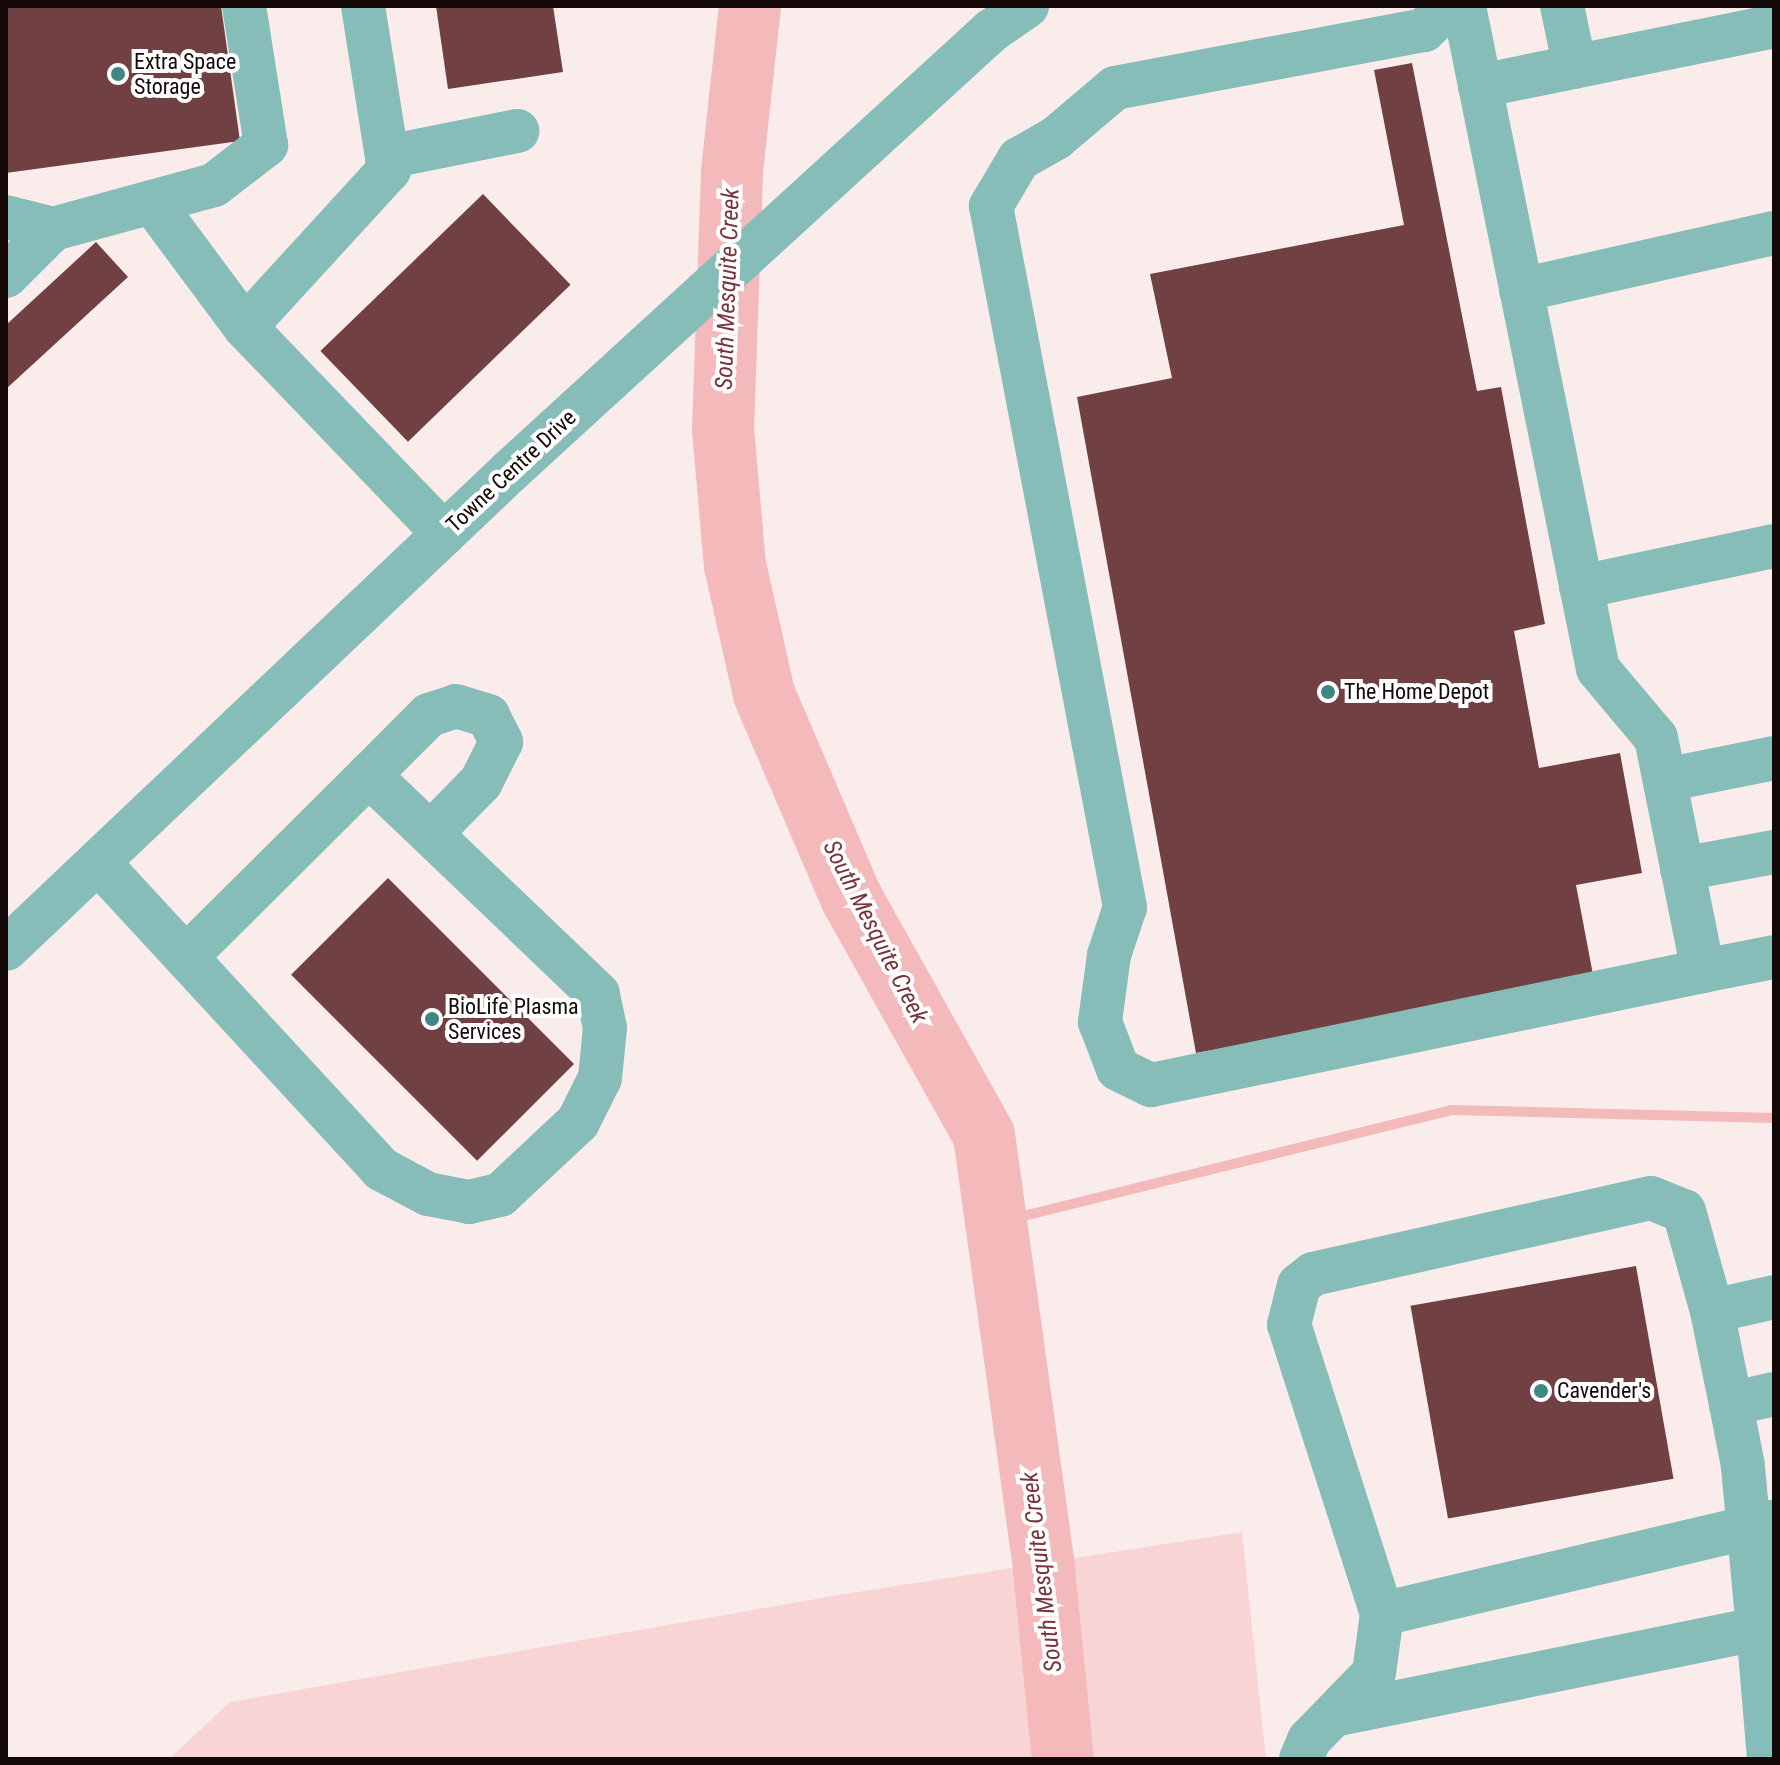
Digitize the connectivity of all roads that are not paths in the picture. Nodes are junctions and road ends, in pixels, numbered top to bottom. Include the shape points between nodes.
1 (244, 6) edge
2 (363, 6) edge
3 (1449, 6) edge
4 (1464, 6) edge
5 (1562, 6) edge
6 (1767, 6) edge
7 (1012, 14) edge
8 (1774, 23) edge
9 (1575, 67) junction
10 (1480, 86) junction
11 (517, 131) dead end
12 (387, 157) junction
13 (152, 202) junction
14 (6, 217) edge
15 (53, 229) junction
16 (1774, 233) edge
17 (6, 276) edge
18 (1521, 290) junction
19 (245, 327) junction
20 (444, 534) junction
21 (1774, 546) edge
22 (1581, 587) junction
23 (1774, 758) edge
24 (369, 775) junction
25 (1665, 780) junction
26 (432, 832) junction
27 (1774, 852) edge
28 (98, 862) junction
29 (1682, 869) junction
30 (6, 949) edge
31 (186, 957) junction
32 (1774, 957) edge
33 (1703, 971) junction
34 (1774, 1297) edge
35 (1712, 1311) junction
36 (1774, 1394) edge
37 (1731, 1404) junction
38 (1761, 1522) edge
39 (1382, 1614) junction
40 (1766, 1628) edge
41 (1334, 1715) junction
42 (1770, 1734) edge
43 (1301, 1759) edge

1 - 13 street via 266,145 214,185
2 - 12 street
3 - 33 street via 1424,30 1115,88 1056,138 1019,159 991,206 1125,907 1100,1022 1118,1069 1151,1085
4 - 10 street
5 - 9 street
6 - 8 street
7 - 20 street, Towne Centre Drive
8 - 9 street
9 - 10 street
10 - 18 street
11 - 12 street
12 - 19 street via 389,170
13 - 15 street
13 - 19 street
14 - 15 street
15 - 17 street
16 - 18 street
18 - 22 street
19 - 20 street
20 - 28 street, Towne Centre Drive
21 - 22 street
22 - 25 street via 1598,669 1656,738
23 - 25 street
24 - 26 street
24 - 26 street via 429,715 456,706 488,716 501,742 481,782
24 - 31 street
25 - 29 street
26 - 31 street via 598,994 605,1028 600,1078 578,1122 500,1195 469,1202 428,1194 381,1169
27 - 29 street
28 - 30 street, Towne Centre Drive
28 - 31 street
29 - 33 street
32 - 33 street
34 - 35 street
35 - 37 street
35 - 39 street via 1684,1211 1651,1198 1313,1274 1299,1285 1289,1325
36 - 37 street
37 - 38 street
38 - 39 street
38 - 40 street
39 - 41 street via 1374,1673
40 - 41 street
40 - 42 street
41 - 43 street via 1309,1740

